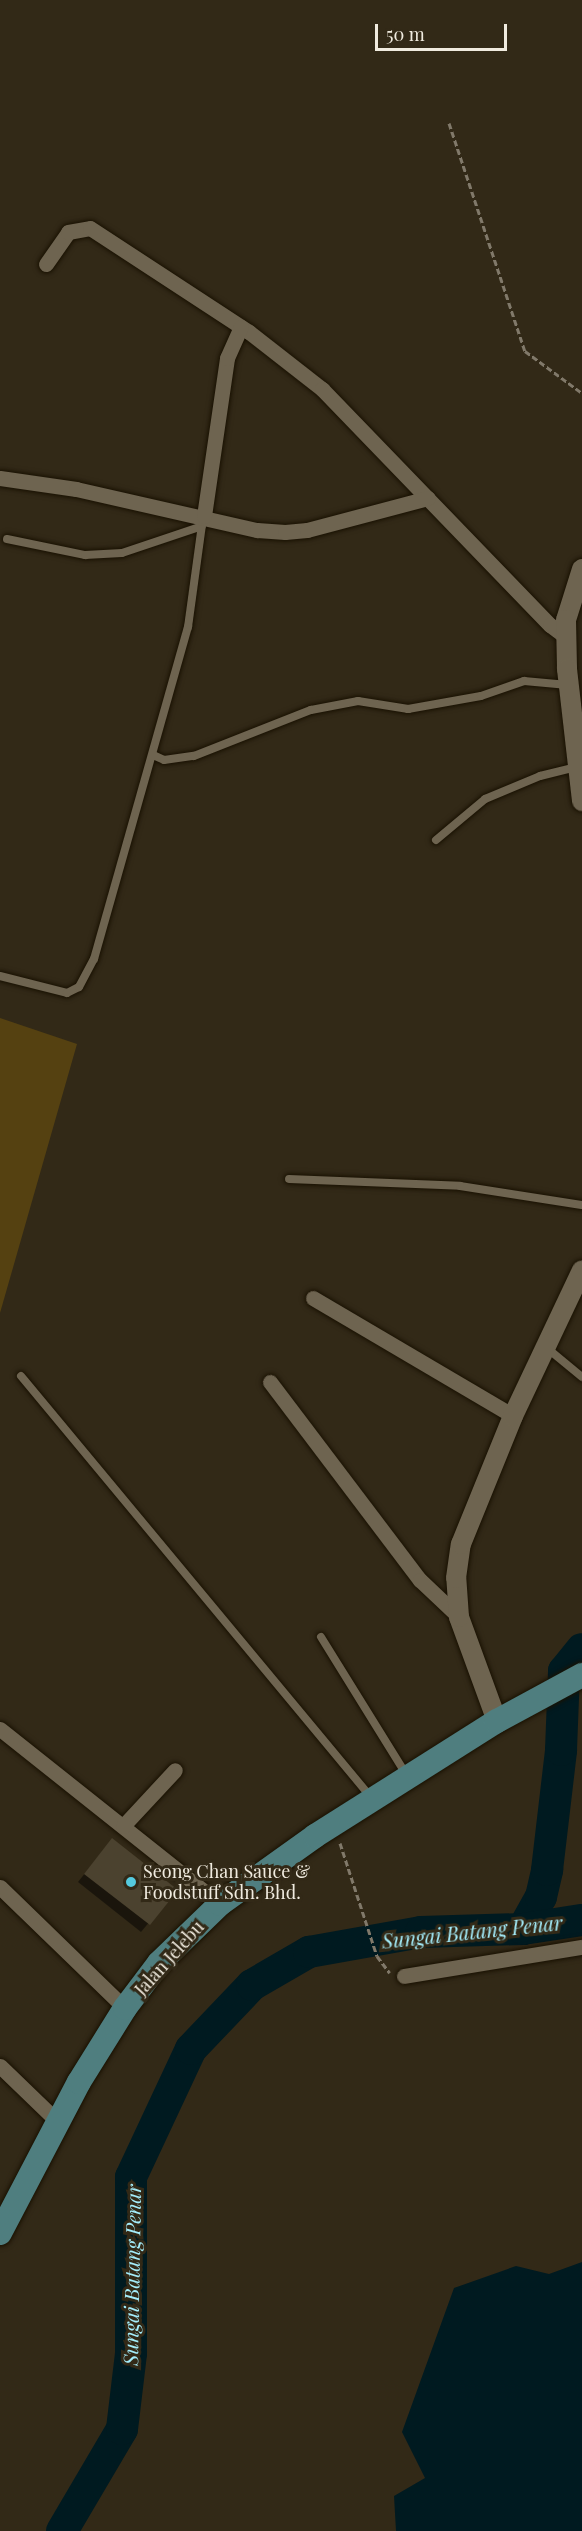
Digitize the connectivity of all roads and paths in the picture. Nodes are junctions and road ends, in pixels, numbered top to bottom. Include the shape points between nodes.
1 (449, 123) dead end
2 (46, 264) dead end
3 (241, 327) junction
4 (582, 393) edge
5 (0, 478) edge
6 (428, 498) junction
7 (203, 521) junction
8 (7, 539) dead end
9 (582, 569) edge
10 (566, 637) junction
11 (569, 685) junction
12 (153, 755) junction
13 (578, 767) junction
14 (582, 801) edge
15 (436, 840) dead end
16 (0, 976) edge
17 (289, 1179) dead end
18 (582, 1205) edge
19 (582, 1269) edge
20 (313, 1298) dead end
21 (548, 1349) junction
22 (21, 1377) dead end
23 (582, 1377) edge
24 (270, 1382) dead end
25 (513, 1416) junction
26 (459, 1617) junction
27 (321, 1637) dead end
28 (582, 1675) edge
29 (497, 1721) junction
30 (0, 1729) edge
31 (175, 1770) dead end
32 (408, 1777) junction
33 (373, 1800) junction
34 (334, 1824) junction
35 (123, 1826) junction
36 (0, 1887) edge
37 (220, 1904) junction
38 (582, 1947) edge
39 (377, 1956) dead end
40 (404, 1976) dead end
41 (125, 2008) junction
42 (0, 2066) edge
43 (58, 2122) junction
44 (0, 2233) edge

1 - 4 path via 525,351
2 - 3 street via 68,232 90,228
3 - 6 street via 322,388
3 - 7 street via 227,358
5 - 7 street via 76,489
6 - 7 street via 307,530 257,530
6 - 10 street via 549,625
7 - 8 lane via 122,553 86,555
7 - 12 lane via 189,627
9 - 10 street via 566,620
10 - 11 street
11 - 12 lane via 524,681 481,696 408,709 358,701 311,710 194,756 164,760
11 - 13 street
12 - 16 lane via 94,959 79,987 67,993 54,992
13 - 14 street
13 - 15 lane via 540,776 485,799
17 - 18 lane via 460,1186
19 - 21 street
20 - 25 street
21 - 23 lane
21 - 25 street
22 - 33 lane
24 - 26 street via 420,1580
25 - 26 street via 461,1544 456,1578
26 - 29 street
27 - 32 lane
28 - 29 main road, Jalan Jelebu
29 - 32 main road, Jalan Jelebu
30 - 35 street
31 - 35 street
32 - 33 main road, Jalan Jelebu
33 - 34 main road, Jalan Jelebu
34 - 37 main road, Jalan Jelebu
34 - 39 path
35 - 37 street
36 - 41 street
37 - 41 main road, Jalan Jelebu via 159,1963
38 - 40 street
41 - 43 main road, Jalan Jelebu
42 - 43 street
43 - 44 main road, Jalan Jelebu

